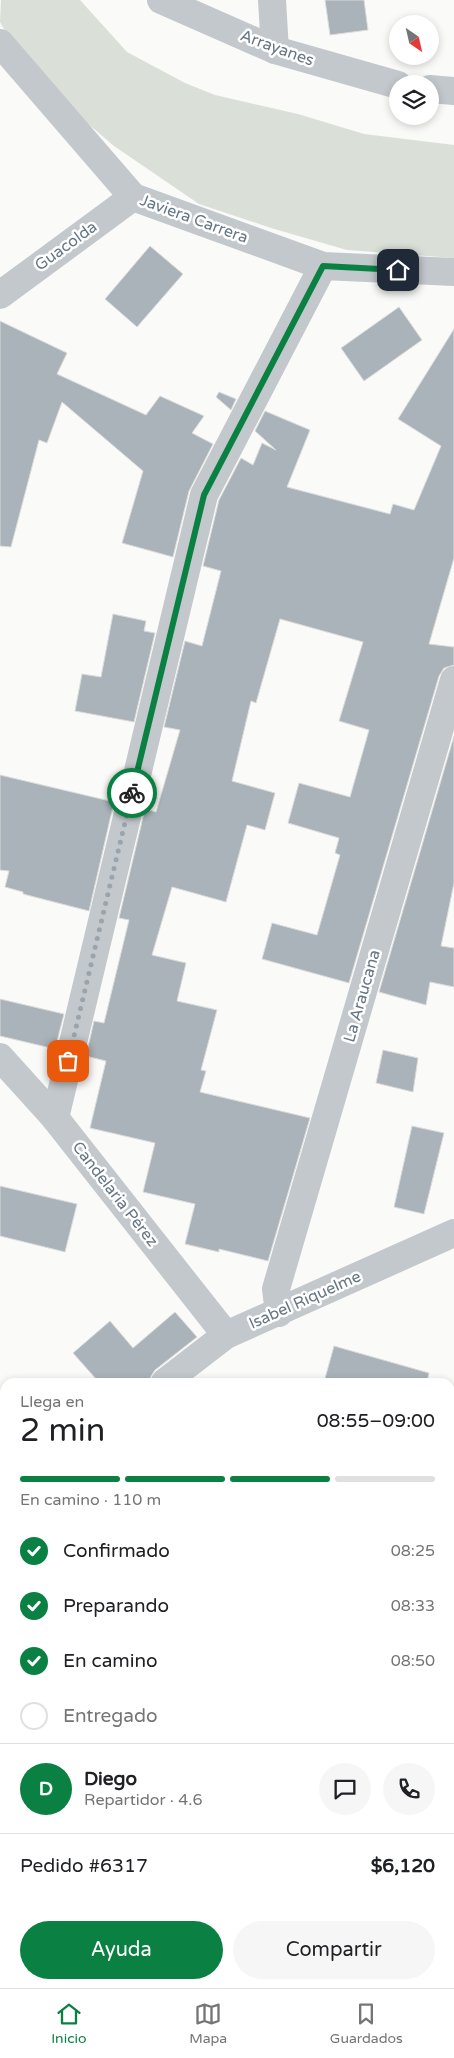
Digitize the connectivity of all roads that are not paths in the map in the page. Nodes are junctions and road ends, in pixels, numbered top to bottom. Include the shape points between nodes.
1 (161, 0) edge
2 (272, 0) edge
3 (0, 43) edge
4 (275, 50) junction
5 (389, 82) edge
6 (439, 90) edge
7 (454, 91) edge
8 (132, 197) junction
9 (323, 266) junction
10 (454, 272) edge
11 (0, 295) edge
12 (454, 680) edge
13 (0, 1057) edge
14 (55, 1118) junction
15 (449, 1241) edge
16 (280, 1312) junction
17 (226, 1334) junction
18 (170, 1378) edge

1 - 4 street, Arrayanes
2 - 4 street
3 - 8 street, Javiera Carrera
4 - 5 street, Arrayanes
6 - 7 street
8 - 9 street, Javiera Carrera
8 - 11 street, Guacolda
9 - 10 street, Javiera Carrera
9 - 14 street via 204,495
12 - 16 street, La Araucana via 276,1289
13 - 14 street, Candelaria Pérez
14 - 17 street, Candelaria Pérez
15 - 16 street, Isabel Riquelme
16 - 17 street, Isabel Riquelme
17 - 18 street, Isabel Riquelme

